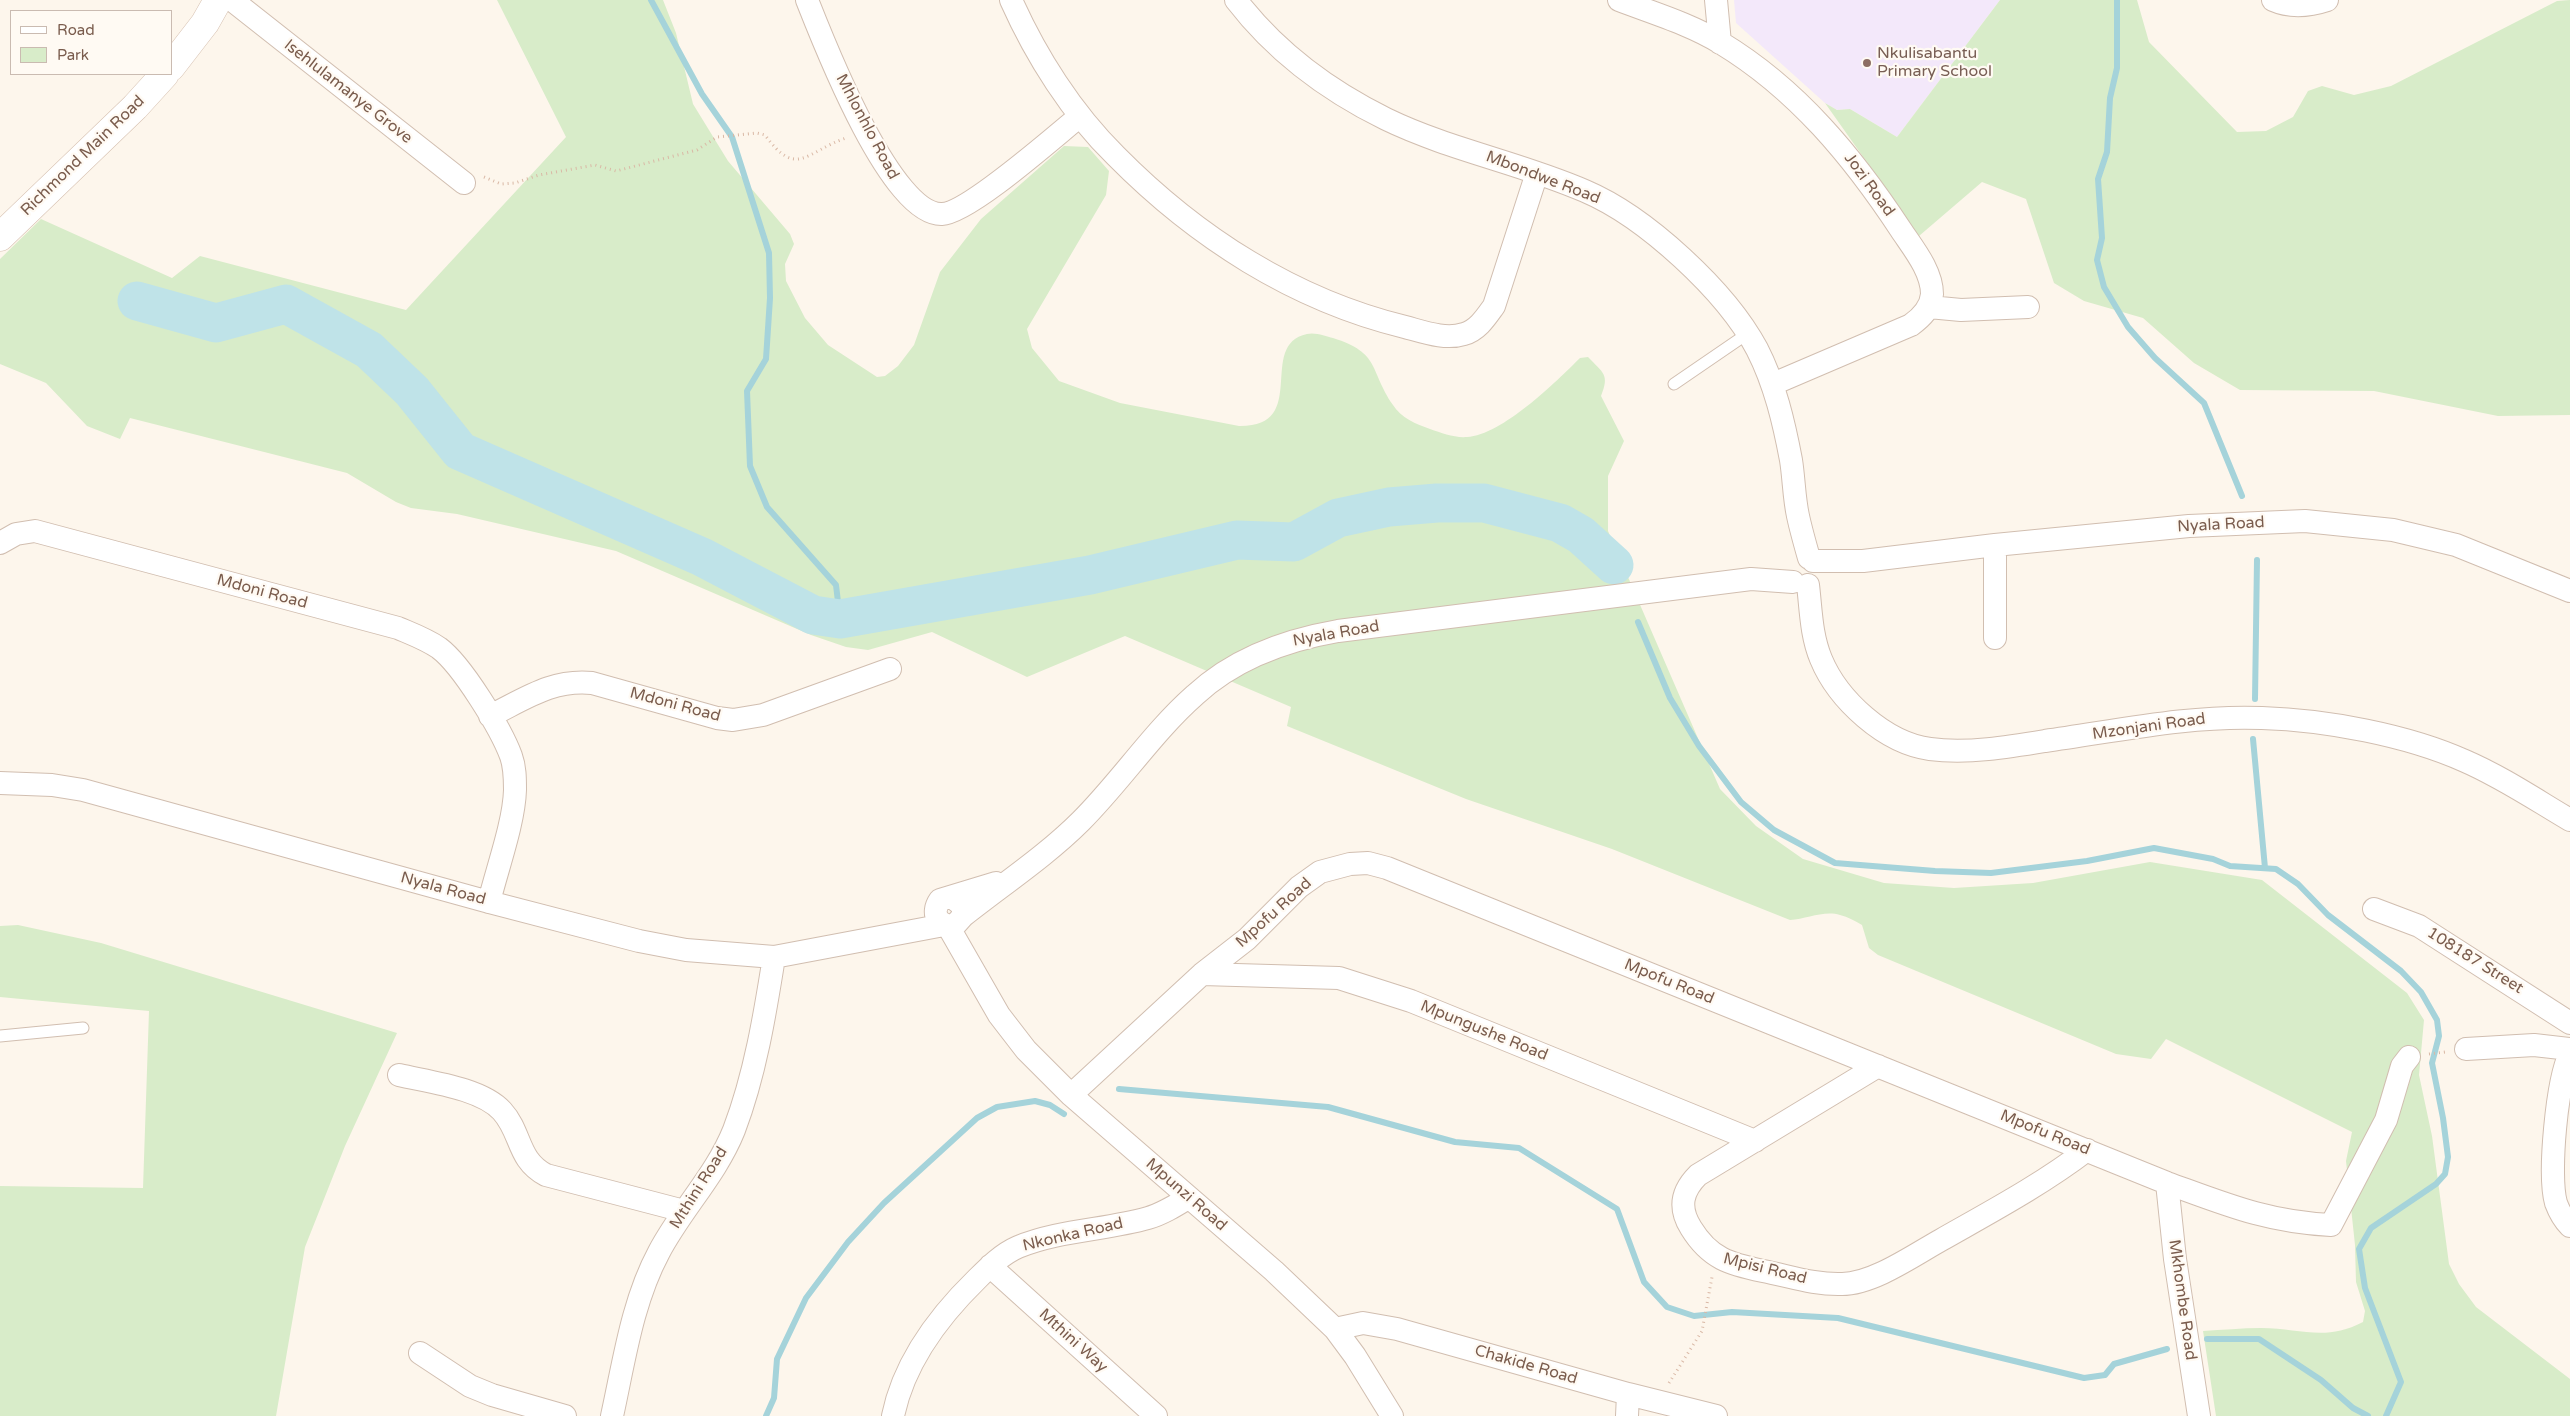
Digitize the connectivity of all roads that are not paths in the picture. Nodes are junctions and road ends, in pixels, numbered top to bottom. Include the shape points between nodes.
1 (218, 0) edge
2 (232, 0) edge
3 (807, 0) edge
4 (1011, 0) edge
5 (1236, 0) edge
6 (1619, 0) edge
7 (1716, 0) edge
8 (2273, 0) edge
9 (2327, 0) edge
10 (1720, 43) junction
11 (172, 66) edge
12 (164, 75) edge
13 (1080, 116) junction
14 (1537, 173) junction
15 (464, 183) road end
16 (0, 237) edge
17 (1929, 307) junction
18 (2028, 307) dead end
19 (1747, 334) junction
20 (1674, 384) dead end
21 (1773, 384) junction
22 (0, 543) edge
23 (1995, 545) junction
24 (1803, 570) junction
25 (2570, 591) edge
26 (1995, 638) dead end
27 (890, 669) dead end
28 (490, 716) junction
29 (0, 783) edge
30 (2570, 820) edge
31 (489, 902) junction
32 (2374, 909) dead end
33 (951, 915) junction
34 (774, 956) junction
35 (1202, 974) junction
36 (2570, 1023) edge
37 (83, 1028) dead end
38 (0, 1036) edge
39 (2466, 1049) road end
40 (2570, 1049) edge
41 (2570, 1054) edge
42 (2409, 1056) road end
43 (1878, 1066) junction
44 (399, 1075) dead end
45 (1071, 1095) junction
46 (1755, 1141) junction
47 (2086, 1150) junction
48 (2167, 1183) junction
49 (1188, 1198) junction
50 (684, 1211) junction
51 (2570, 1226) edge
52 (990, 1266) junction
53 (1335, 1329) junction
54 (420, 1353) dead end
55 (1627, 1405) edge
56 (565, 1416) edge
57 (612, 1416) edge
58 (893, 1416) edge
59 (1156, 1416) edge
60 (1392, 1416) edge
61 (1716, 1416) edge
62 (2199, 1416) edge

1 - 11 main road via 205,23
2 - 15 street, Isehlulamanye Grove
3 - 13 street, Mhlonhlo Road via 866,131 900,188 928,213 944,214 956,210 987,190
4 - 13 street via 1033,46
5 - 14 street, Mbondwe Road via 1279,49 1307,73 1350,101 1431,138
6 - 10 street, Jozi Road
7 - 10 street
8 - 9 street via 2308,6
10 - 17 street, Jozi Road via 1794,99 1831,135 1869,182 1929,277 1932,294
12 - 16 main road, Richmond Main Road
13 - 14 street via 1147,186 1215,242 1323,300 1377,321 1452,337 1466,334 1482,324 1494,306
14 - 19 street, Mbondwe Road via 1587,191 1658,237 1703,279
17 - 18 street via 1961,310
17 - 21 street via 1912,324
19 - 20 lane
19 - 21 street, Mbondwe Road
21 - 24 street, Mbondwe Road via 1791,461
22 - 28 street, Mdoni Road via 16,534 35,531 398,628 441,649 458,668
23 - 24 street, Nyala Road
23 - 25 street, Nyala Road via 2213,524 2305,521 2394,530 2456,545
23 - 26 street
24 - 30 street, Mzonjani Road via 1815,641 1831,678 1874,723 1913,745 1955,750 2017,746 2226,717 2321,722 2391,738 2465,761
24 - 33 street, Nyala Road via 1338,631 1267,650 1219,676 1196,694 1080,822 1009,879
27 - 28 street, Mdoni Road via 748,719 717,718 592,683 575,682 544,689
28 - 31 street, Mdoni Road via 511,756 515,792
29 - 31 street, Nyala Road via 83,790
31 - 34 street, Nyala Road via 639,941 721,954
32 - 36 street, 108187 Street via 2419,926
33 - 34 street, Nyala Road via 889,935
33 - 45 street, Mpunzi Road via 979,976 1011,1033
34 - 50 street, Mthini Road via 746,1095 734,1130 703,1186
35 - 43 street, Mpofu Road via 1247,939 1320,872 1343,865 1368,864
35 - 45 street, Mpofu Road
35 - 46 street, Mpungushe Road via 1339,978 1411,1001
37 - 38 lane
39 - 40 street via 2534,1045
41 - 51 street via 2559,1088 2554,1187 2556,1204
42 - 48 street, Mpofu Road via 2402,1066 2386,1120 2331,1226 2294,1224 2266,1218
43 - 46 street, Mpisi Road
43 - 47 street, Mpofu Road
44 - 50 street via 490,1100 503,1111 533,1168 546,1175
45 - 49 street, Mpunzi Road
46 - 47 street, Mpisi Road via 1698,1175 1686,1187 1683,1205 1698,1240 1716,1256 1738,1265 1817,1283 1843,1284 1867,1278 1898,1264 2050,1178
47 - 48 street, Mpofu Road
48 - 62 street, Mkhombe Road
49 - 52 street, Nkonka Road via 1148,1218 1018,1247
49 - 53 street, Mpunzi Road via 1274,1271
50 - 57 street, Mthini Road via 658,1253 644,1285
52 - 58 street, Nkonka Road via 951,1305 930,1332 906,1377
52 - 59 street, Mthini Way
53 - 55 street, Chakide Road via 1363,1323 1397,1329
53 - 60 street, Mpunzi Road
54 - 56 street via 470,1386
55 - 61 street, Chakide Road via 1658,1400

